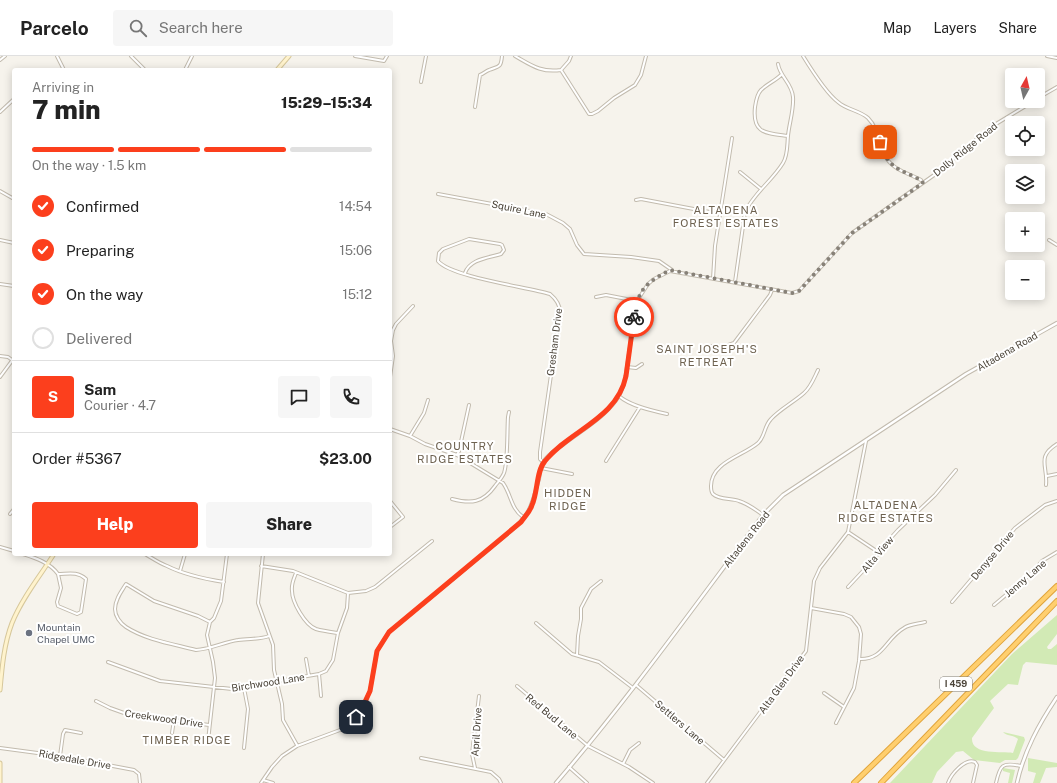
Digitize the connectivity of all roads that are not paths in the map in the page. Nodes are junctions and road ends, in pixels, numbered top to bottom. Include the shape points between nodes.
1 (4, 56) edge
2 (57, 56) edge
3 (131, 56) edge
4 (192, 56) edge
5 (289, 56) edge
6 (355, 56) edge
7 (387, 56) edge
8 (426, 56) edge
9 (502, 56) edge
10 (515, 56) edge
11 (572, 56) edge
12 (646, 56) edge
13 (803, 56) edge
14 (1047, 56) edge
15 (1057, 58) edge
16 (0, 60) edge
17 (778, 64) dead end
18 (63, 68) edge
19 (143, 68) edge
20 (187, 68) edge
21 (279, 68) edge
22 (561, 70) junction
23 (781, 75) junction
24 (421, 82) dead end
25 (1057, 87) edge
26 (1045, 94) edge
27 (12, 100) edge
28 (475, 107) dead end
29 (1022, 108) edge
30 (0, 112) edge
31 (788, 136) junction
32 (732, 138) dead end
33 (740, 172) dead end
34 (923, 183) junction
35 (761, 189) junction
36 (0, 191) edge
37 (438, 194) dead end
38 (12, 198) edge
39 (636, 200) dead end
40 (720, 214) junction
41 (0, 240) edge
42 (1049, 240) dead end
43 (12, 243) edge
44 (1057, 245) edge
45 (674, 271) junction
46 (465, 273) junction
47 (713, 278) junction
48 (735, 282) junction
49 (0, 284) edge
50 (12, 286) edge
51 (772, 290) junction
52 (596, 297) dead end
53 (637, 301) junction
54 (413, 306) dead end
55 (1057, 323) edge
56 (392, 336) edge
57 (709, 346) dead end
58 (392, 348) edge
59 (0, 356) edge
60 (12, 359) edge
61 (12, 360) edge
62 (392, 363) edge
63 (642, 364) dead end
64 (627, 367) junction
65 (818, 370) dead end
66 (0, 377) edge
67 (619, 396) junction
68 (428, 400) dead end
69 (469, 405) dead end
70 (640, 407) junction
71 (509, 412) dead end
72 (667, 414) dead end
73 (392, 430) edge
74 (410, 436) junction
75 (866, 439) junction
76 (1057, 444) edge
77 (457, 455) junction
78 (606, 461) dead end
79 (543, 462) junction
80 (541, 468) junction
81 (956, 470) dead end
82 (572, 474) dead end
83 (1057, 474) edge
84 (1047, 476) junction
85 (499, 481) junction
86 (1046, 485) dead end
87 (452, 499) dead end
88 (1057, 501) edge
89 (392, 504) edge
90 (12, 512) edge
91 (10, 514) dead end
92 (763, 515) junction
93 (524, 517) junction
94 (392, 525) edge
95 (848, 532) junction
96 (432, 541) dead end
97 (0, 547) edge
98 (12, 550) edge
99 (878, 552) junction
100 (1057, 552) edge
101 (29, 556) edge
102 (53, 556) edge
103 (148, 556) edge
104 (184, 556) edge
105 (227, 556) edge
106 (263, 556) edge
107 (47, 564) junction
108 (261, 566) junction
109 (180, 571) junction
110 (296, 573) junction
111 (58, 574) junction
112 (601, 581) dead end
113 (224, 582) junction
114 (1057, 586) edge
115 (848, 588) dead end
116 (348, 594) junction
117 (1057, 601) edge
118 (952, 602) dead end
119 (994, 605) dead end
120 (811, 608) junction
121 (210, 622) junction
122 (925, 622) dead end
123 (536, 623) dead end
124 (338, 633) junction
125 (269, 636) junction
126 (209, 648) junction
127 (577, 656) junction
128 (306, 659) dead end
129 (859, 659) junction
130 (108, 662) dead end
131 (319, 674) junction
132 (309, 676) junction
133 (275, 681) junction
134 (636, 685) junction
135 (214, 686) junction
136 (517, 686) dead end
137 (244, 688) junction
138 (633, 688) junction
139 (0, 690) edge
140 (824, 693) dead end
141 (321, 696) dead end
142 (479, 696) dead end
143 (1057, 697) edge
144 (96, 701) dead end
145 (844, 707) junction
146 (174, 720) junction
147 (836, 723) dead end
148 (209, 725) junction
149 (81, 733) dead end
150 (172, 733) dead end
151 (208, 741) dead end
152 (639, 744) dead end
153 (298, 746) junction
154 (588, 746) junction
155 (0, 748) edge
156 (244, 748) dead end
157 (60, 756) junction
158 (421, 758) dead end
159 (724, 760) junction
160 (0, 763) edge
161 (623, 764) junction
162 (1021, 766) junction
163 (569, 767) junction
164 (475, 768) junction
165 (263, 780) junction
166 (0, 783) edge
167 (140, 783) edge
168 (261, 783) edge
169 (273, 783) edge
170 (501, 783) edge
171 (556, 783) edge
172 (587, 783) edge
173 (653, 783) edge
174 (707, 783) edge
175 (854, 783) edge
176 (881, 783) edge
177 (948, 783) edge
178 (973, 783) edge
179 (996, 783) edge
180 (1017, 783) edge

1 - 16 street
2 - 18 street
3 - 19 street
4 - 20 street
5 - 21 main road
6 - 7 street via 384,61
8 - 24 street
9 - 28 street via 502,63 499,66 480,75
10 - 22 street via 542,70
11 - 22 street
12 - 22 street via 641,75 635,85 598,111 589,114
13 - 34 street via 838,103 868,118 878,132 883,152 892,166
14 - 15 street
17 - 23 street
23 - 31 street via 790,86 793,96
23 - 31 street via 760,91 756,99 754,118 763,131
25 - 26 street
27 - 30 street
29 - 34 street, Dolly Ridge Road via 991,127
31 - 35 street via 783,163
32 - 40 street
33 - 35 street
34 - 51 street, Dolly Ridge Road via 852,233 799,291 792,293
35 - 48 street via 745,212
36 - 38 street
37 - 45 street, Squire Lane via 546,214 570,229 577,246 584,254 659,261
39 - 40 street
40 - 47 street
41 - 43 street
42 - 44 street
45 - 47 street, Dolly Ridge Road
45 - 53 street via 670,270 654,279
46 - 46 street, Gresham Drive via 440,264 439,253 469,239 502,245 504,250 501,254 472,263
46 - 79 street, Gresham Drive via 544,292 554,297 559,304 560,312 540,452 540,459
47 - 48 street, Dolly Ridge Road
48 - 51 street, Dolly Ridge Road
49 - 50 street
51 - 57 street via 734,343 724,347
52 - 53 street via 606,295
53 - 64 street
54 - 56 street via 396,324
55 - 75 street, Altadena Road via 966,374
58 - 62 street
59 - 60 street
61 - 66 street
63 - 64 street via 636,368
64 - 67 street
65 - 92 street via 805,392 770,420 759,443 713,474 713,494 738,500
67 - 70 street
67 - 79 street via 603,414 552,452
68 - 74 street via 424,413
69 - 77 street
70 - 72 street
70 - 78 street
71 - 85 street via 506,465
73 - 74 street
74 - 77 street
75 - 92 street, Altadena Road via 783,495
75 - 95 street, Alta Glen Drive
76 - 84 street via 1048,450 1044,458
77 - 85 street
79 - 80 street
80 - 82 street
80 - 93 street via 532,505
81 - 99 street, Alta View via 935,495
83 - 84 street
84 - 86 street
85 - 87 street via 482,499 472,502
85 - 93 street via 506,488 515,508
88 - 118 street, Denyse Drive via 1045,506 1015,528
89 - 94 street via 403,517
90 - 91 street
92 - 134 street, Altadena Road
93 - 153 street via 511,531 389,632 377,651 370,691 349,724
95 - 99 street
95 - 120 street, Alta Glen Drive via 817,573
96 - 116 street via 375,587
97 - 98 street
99 - 115 street, Alta View
100 - 119 street, Jenny Lane via 1042,561 1032,573
101 - 107 street
102 - 107 main road
103 - 109 street
104 - 109 street
105 - 113 street
106 - 108 street
107 - 111 street
107 - 139 main road via 13,622 6,642
108 - 110 street
108 - 125 street via 258,604
109 - 113 street
110 - 116 street
110 - 124 street via 292,590 303,618 316,628
111 - 111 street via 58,606 77,614 81,612 86,579 75,573
112 - 127 street via 590,589 581,608
113 - 121 street via 221,601
114 - 175 highway, I 459
116 - 124 street, Birchwood Lane via 347,608
117 - 176 highway, I 459
120 - 129 street via 844,614 855,621 861,634
120 - 159 street, Alta Glen Drive via 806,651
121 - 126 street via 207,635
121 - 126 street via 154,601 126,584 116,604 116,616 126,627 148,637 196,650
122 - 129 street via 903,628 874,657
123 - 127 street
124 - 131 street, Birchwood Lane via 331,664 326,671
125 - 126 street
125 - 133 street via 273,645
126 - 135 street via 214,670
127 - 138 street via 599,662
128 - 132 street
129 - 145 street via 854,688
130 - 135 street, Birchwood Lane via 160,681
131 - 132 street, Birchwood Lane
131 - 141 street
132 - 133 street, Birchwood Lane
133 - 137 street, Birchwood Lane
133 - 153 street via 282,704 283,720
134 - 138 street, Altadena Road
134 - 159 street, Settlers Lane
135 - 137 street, Birchwood Lane
135 - 148 street
136 - 154 street, Red Bud Lane
137 - 156 street via 248,709
138 - 154 street, Altadena Road
140 - 145 street
142 - 164 street, April Drive via 472,754
143 - 162 street via 1034,734
144 - 146 street, Creekwood Drive via 124,713
145 - 147 street
146 - 148 street, Creekwood Drive
146 - 150 street
148 - 151 street
149 - 157 street via 65,730
152 - 161 street via 630,750
153 - 165 street via 282,756
154 - 161 street, Red Bud Lane
154 - 163 street, Altadena Road
155 - 157 street, Ridgedale Drive
157 - 167 street, Ridgedale Drive via 134,770 139,774
158 - 164 street
159 - 174 street, Alta Glen Drive
160 - 166 main road
161 - 173 street, Red Bud Lane
162 - 179 street via 1003,766
162 - 180 street
163 - 171 street, Altadena Road
163 - 172 street
164 - 170 street via 491,772
165 - 168 street
165 - 169 street
177 - 178 street via 953,773 972,760 977,765

